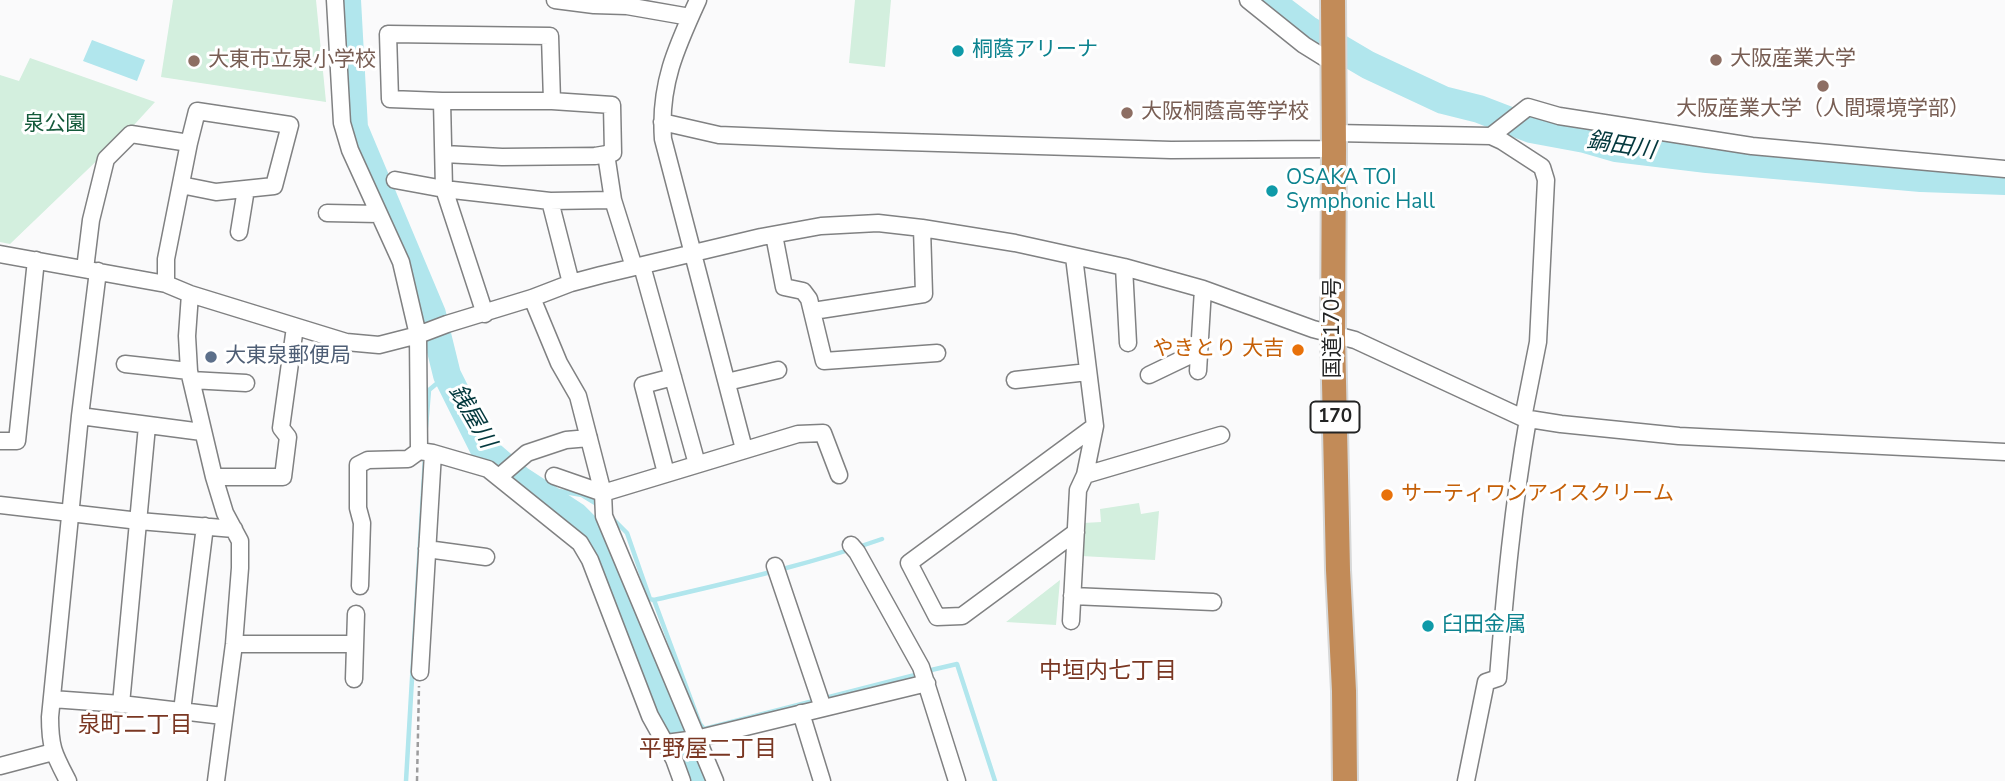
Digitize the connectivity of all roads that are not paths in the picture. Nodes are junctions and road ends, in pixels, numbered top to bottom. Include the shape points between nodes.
1 (335, 0) edge
2 (555, 0) edge
3 (698, 0) edge
4 (1248, 0) edge
5 (1332, 0) edge
6 (690, 17) junction
7 (1333, 49) junction
8 (442, 101) junction
9 (552, 102) junction
10 (662, 122) junction
11 (1495, 133) junction
12 (1334, 141) junction
13 (189, 143) junction
14 (444, 154) junction
15 (607, 154) junction
16 (2005, 169) edge
17 (395, 180) dead end
18 (181, 185) junction
19 (246, 189) junction
20 (444, 189) junction
21 (613, 200) junction
22 (550, 201) junction
23 (327, 213) dead end
24 (379, 214) junction
25 (922, 228) junction
26 (239, 232) dead end
27 (774, 235) junction
28 (0, 254) edge
29 (694, 254) junction
30 (1074, 257) junction
31 (36, 260) junction
32 (638, 267) junction
33 (1124, 267) junction
34 (92, 270) junction
35 (571, 283) junction
36 (166, 284) junction
37 (1203, 289) junction
38 (190, 294) junction
39 (532, 298) junction
40 (813, 311) junction
41 (485, 314) junction
42 (295, 327) junction
43 (418, 335) junction
44 (1333, 335) junction
45 (1128, 343) dead end
46 (1199, 351) junction
47 (937, 353) dead end
48 (125, 364) dead end
49 (778, 370) dead end
50 (1198, 371) dead end
51 (1088, 372) junction
52 (190, 375) junction
53 (1149, 375) dead end
54 (673, 377) junction
55 (1015, 380) dead end
56 (727, 382) junction
57 (246, 383) dead end
58 (80, 416) junction
59 (1525, 418) junction
60 (147, 426) junction
61 (1095, 426) junction
62 (202, 432) junction
63 (1221, 435) dead end
64 (589, 438) junction
65 (0, 441) edge
66 (744, 449) junction
67 (427, 452) junction
68 (2005, 452) edge
69 (697, 464) junction
70 (666, 474) junction
71 (839, 475) dead end
72 (1085, 475) junction
73 (554, 476) dead end
74 (214, 477) junction
75 (499, 477) junction
76 (603, 504) junction
77 (0, 505) edge
78 (71, 514) junction
79 (139, 521) junction
80 (205, 526) junction
81 (234, 529) junction
82 (1076, 532) junction
83 (427, 549) junction
84 (854, 549) dead end
85 (485, 557) dead end
86 (777, 570) dead end
87 (360, 586) dead end
88 (1072, 596) junction
89 (1213, 602) dead end
90 (356, 614) dead end
91 (1071, 621) dead end
92 (234, 644) junction
93 (355, 644) junction
94 (420, 672) road end
95 (924, 675) junction
96 (354, 679) dead end
97 (52, 699) junction
98 (821, 702) junction
99 (121, 704) junction
100 (182, 711) junction
101 (802, 713) junction
102 (223, 716) junction
103 (696, 739) junction
104 (666, 743) junction
105 (53, 752) junction
106 (0, 766) edge
107 (68, 781) edge
108 (216, 781) edge
109 (682, 781) edge
110 (715, 781) edge
111 (822, 781) edge
112 (957, 781) edge
113 (1345, 781) edge
114 (1466, 781) edge

1 - 24 street via 342,123
2 - 6 street
3 - 6 street
4 - 7 street via 1304,45
5 - 7 highway, 国道170号 / 170
6 - 10 street via 674,53
7 - 12 highway, 国道170号 / 170
8 - 9 street
8 - 9 street via 390,99 388,34 550,36
8 - 14 street
9 - 15 street via 612,105 613,153
10 - 12 street via 719,135 1171,150
10 - 29 street
11 - 12 street
11 - 16 street via 1526,109 1752,146
11 - 59 street via 1542,167 1546,180 1538,342
12 - 44 highway, 国道170号 / 170
13 - 18 street
13 - 19 street via 197,111 290,125 274,186
13 - 34 street via 131,134 106,159 91,220
14 - 15 street
14 - 20 street
15 - 21 street
17 - 20 street
18 - 19 street via 216,192
18 - 36 street via 166,259
19 - 26 street
20 - 22 street
20 - 41 street
21 - 22 street
21 - 32 street
22 - 35 street
23 - 24 street
24 - 43 street via 401,262
25 - 27 street via 878,223 821,226
25 - 30 street
25 - 40 street via 924,294
27 - 29 street
27 - 40 street via 784,287 803,291
28 - 31 street
29 - 32 street
29 - 56 street
30 - 33 street
30 - 51 street
31 - 34 street
31 - 65 street via 17,441
32 - 35 street
32 - 54 street
33 - 37 street
33 - 45 street
34 - 36 street
34 - 58 street
35 - 39 street
36 - 38 street
37 - 44 street
37 - 46 street
38 - 42 street
38 - 52 street
39 - 41 street
39 - 64 street via 578,396
40 - 47 street via 824,361
41 - 43 street
42 - 43 street via 346,342 379,345
42 - 74 street via 281,428 288,438 283,477
43 - 67 street
44 - 59 street via 1355,340
44 - 113 highway, 国道170号 / 170
46 - 50 street
46 - 53 street
48 - 52 street
49 - 56 street
51 - 55 street
51 - 61 street
52 - 57 street
52 - 62 street
54 - 69 street
54 - 70 street via 643,385
56 - 66 street
58 - 60 street
58 - 78 street
59 - 68 street via 1679,436
59 - 114 street via 1498,678 1486,682
60 - 62 street
60 - 79 street
61 - 72 street
61 - 82 street via 909,563 937,617 962,616
62 - 74 street
63 - 72 street
64 - 75 street via 527,453
64 - 76 street
66 - 69 street
66 - 71 street via 798,434 823,433
67 - 75 street via 488,469
67 - 83 street
67 - 87 street via 358,465
69 - 70 street
70 - 76 street
72 - 82 street via 1078,490
73 - 76 street
74 - 81 street
75 - 104 street via 580,543 650,716
76 - 103 street
77 - 78 street
78 - 79 street
78 - 97 street
79 - 80 street
79 - 99 street
80 - 81 street
80 - 100 street
81 - 92 street via 240,541
82 - 88 street
83 - 85 street
83 - 94 street
84 - 95 street
86 - 98 street
88 - 89 street
88 - 91 street
90 - 93 street
92 - 93 street
92 - 102 street
93 - 96 street
95 - 98 street
95 - 112 street
97 - 99 street
97 - 105 street
98 - 101 street
99 - 100 street
100 - 102 street
101 - 103 street
101 - 111 street
102 - 108 street
103 - 104 street
103 - 110 street
104 - 109 street
105 - 106 street
105 - 107 street

